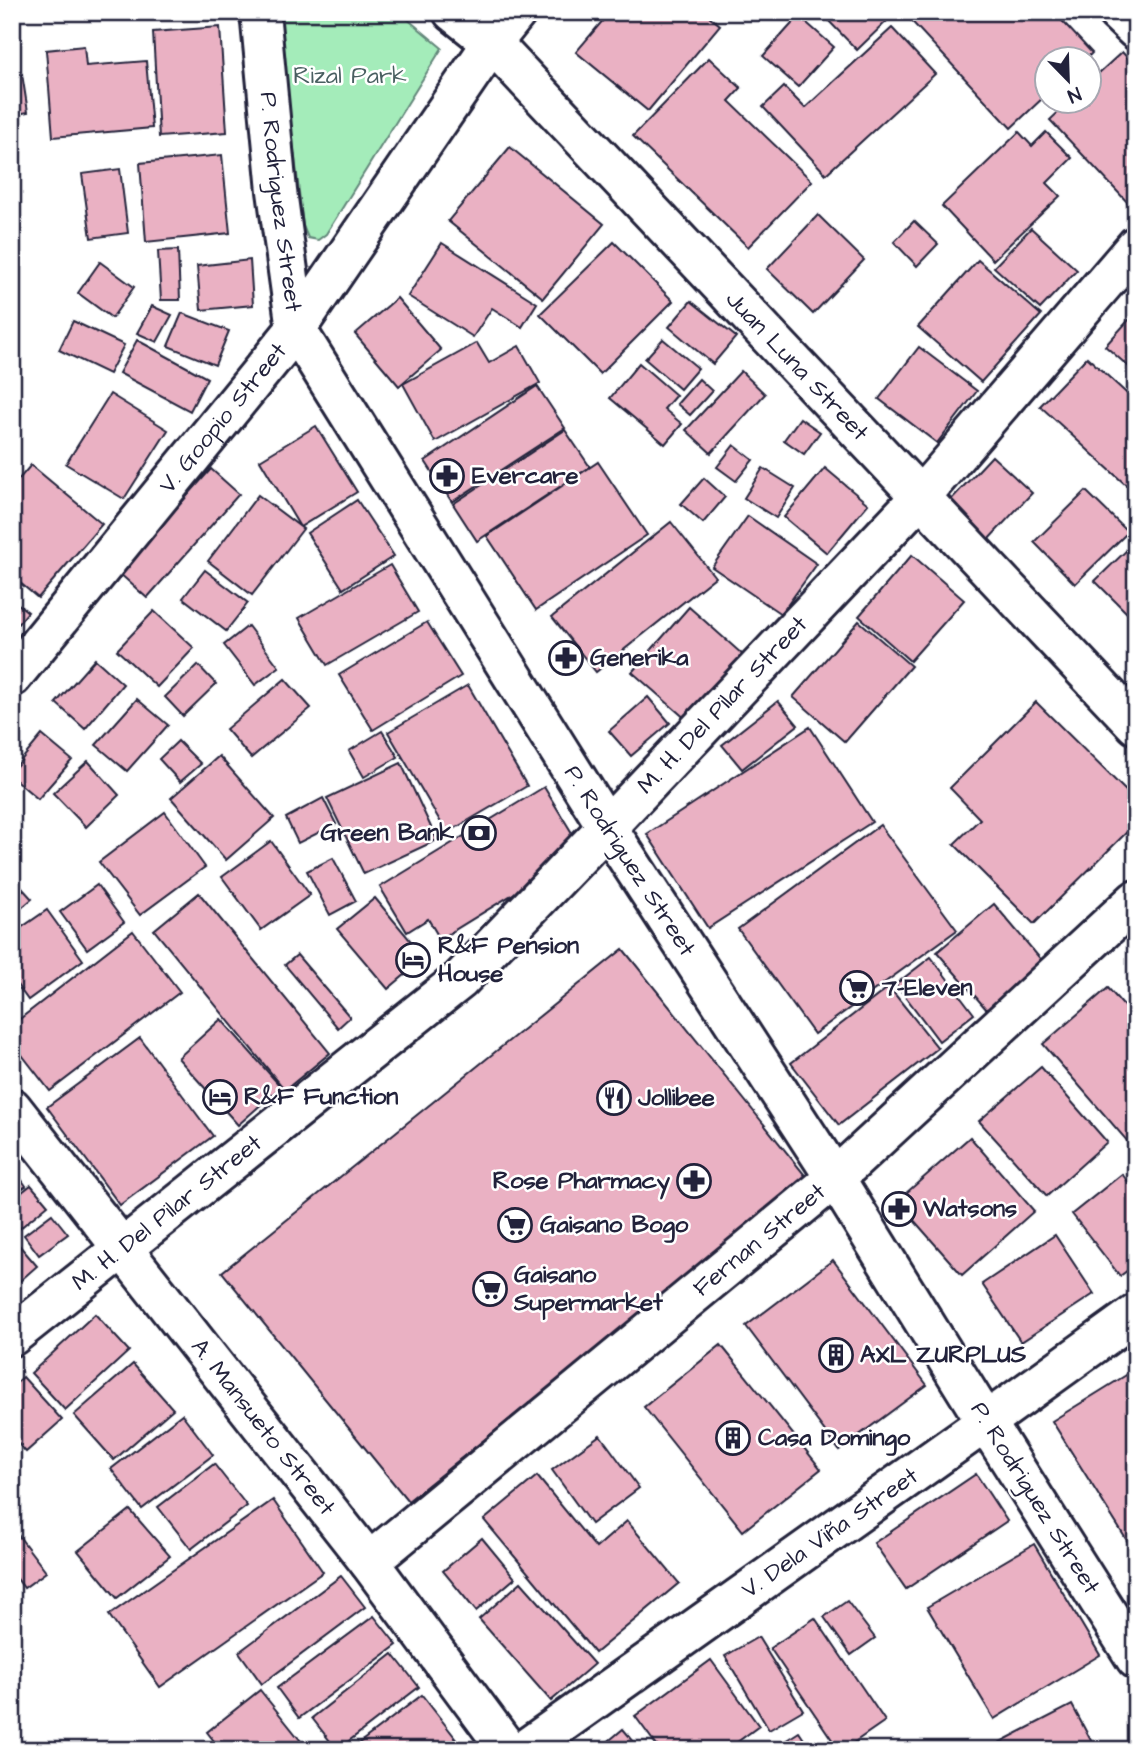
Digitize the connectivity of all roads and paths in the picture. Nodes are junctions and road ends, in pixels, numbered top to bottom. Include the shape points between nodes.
1 (260, 12) edge
2 (453, 12) edge
3 (517, 12) edge
4 (1117, 12) edge
5 (1136, 30) edge
6 (492, 43) junction
7 (1136, 246) edge
8 (296, 329) junction
9 (922, 495) junction
10 (12, 677) edge
11 (1136, 724) edge
12 (607, 827) junction
13 (1136, 900) edge
14 (12, 1108) edge
15 (835, 1178) junction
16 (120, 1249) junction
17 (1136, 1314) edge
18 (12, 1336) edge
19 (986, 1422) junction
20 (369, 1562) junction
21 (1136, 1659) edge
22 (508, 1750) edge
23 (524, 1750) edge

1 - 8 street, P. Rodriguez Street
2 - 6 street, Juan Luna Street
3 - 6 street, V. Goopio Street
4 - 5 street
6 - 8 street, V. Goopio Street
6 - 9 street, Juan Luna Street
7 - 9 street, M. H. Del Pilar Street
8 - 10 street, V. Goopio Street
8 - 12 street, P. Rodriguez Street
9 - 11 street, Juan Luna Street
9 - 12 street, M. H. Del Pilar Street
12 - 15 street, P. Rodriguez Street
12 - 16 street, M. H. Del Pilar Street via 460,980
13 - 15 street, Fernan Street
14 - 16 street, A. Mansueto Street
15 - 19 street, P. Rodriguez Street
15 - 20 street, Fernan Street
16 - 18 street, M. H. Del Pilar Street
16 - 20 street, A. Mansueto Street
17 - 19 street, V. Dela Viña Street
19 - 21 street, P. Rodriguez Street
19 - 23 street, V. Dela Viña Street
20 - 22 street, A. Mansueto Street

